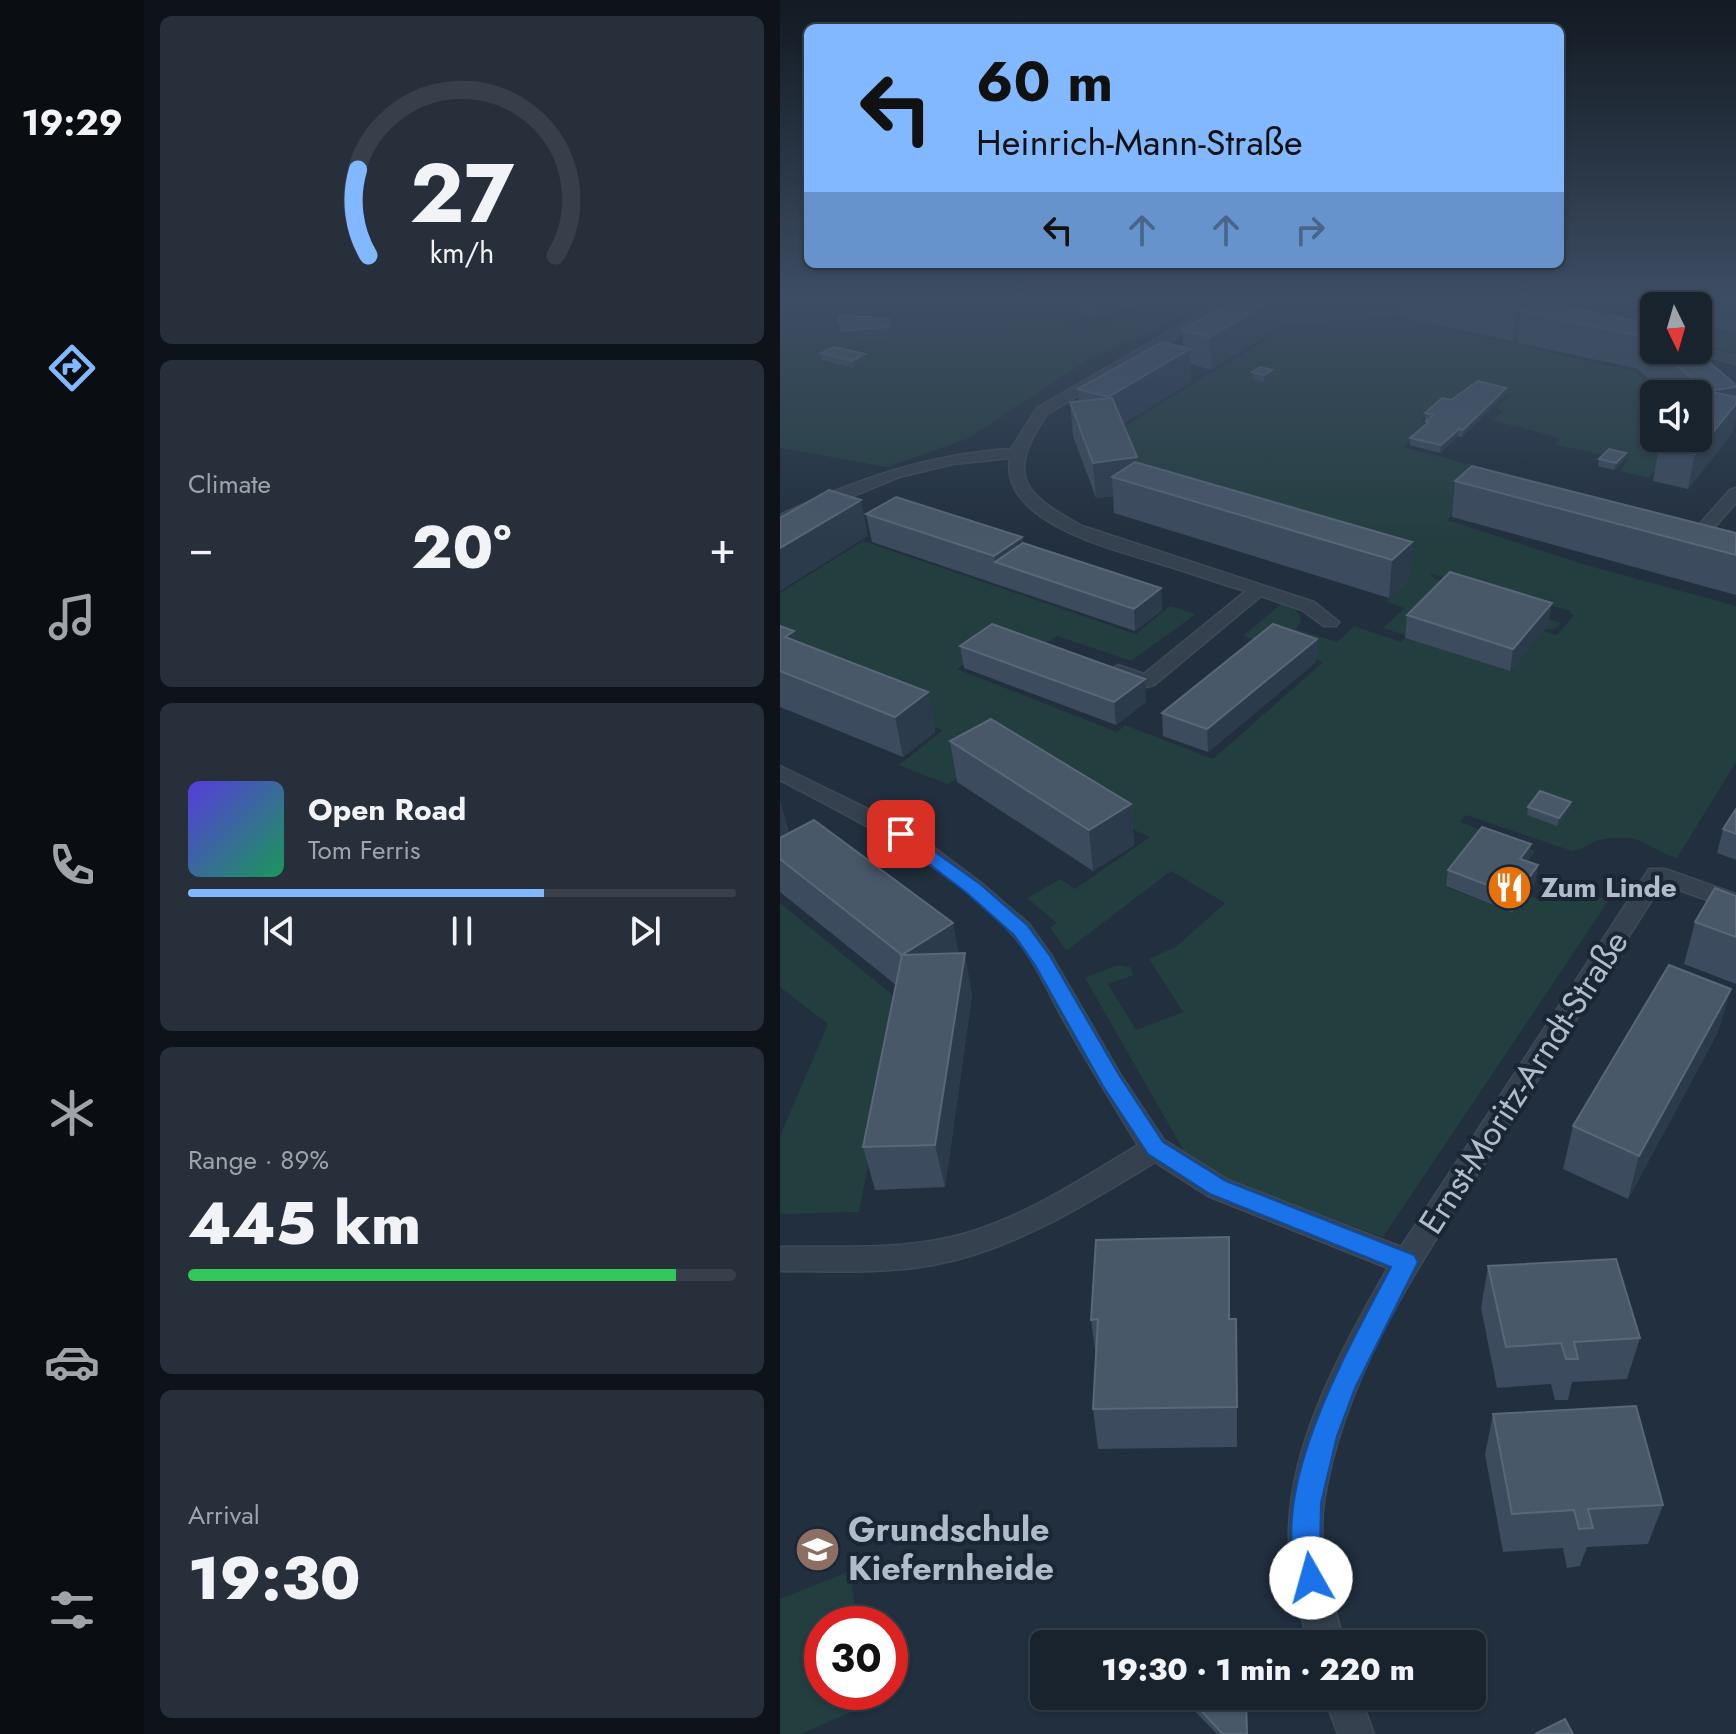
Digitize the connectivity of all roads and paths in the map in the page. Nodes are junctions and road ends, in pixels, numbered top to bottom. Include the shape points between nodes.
1 (1094, 381) edge
2 (1014, 453) junction
3 (1736, 493) edge
4 (780, 521) edge
5 (1713, 542) edge
6 (1258, 590) junction
7 (1330, 622) dead end
8 (1103, 666) edge
9 (780, 772) edge
10 (1736, 902) edge
11 (1155, 1148) junction
12 (780, 1259) edge
13 (1406, 1262) junction
14 (1323, 1630) edge
15 (1347, 1710) edge
16 (1356, 1734) edge

1 - 2 street via 1042,411 1023,431
2 - 4 street via 963,457 898,472
2 - 6 street via 1021,486 1063,525
3 - 5 street via 1690,537
6 - 7 street via 1308,606
6 - 8 street via 1147,681
9 - 11 street via 901,834 1021,930
10 - 13 street, Ernst-Moritz-Arndt-Straße via 1657,874
11 - 12 street via 1007,1231 955,1249
11 - 13 street via 1218,1188
13 - 14 street, Ernst-Moritz-Arndt-Straße via 1344,1385 1324,1436 1308,1503 1306,1548
15 - 16 street

